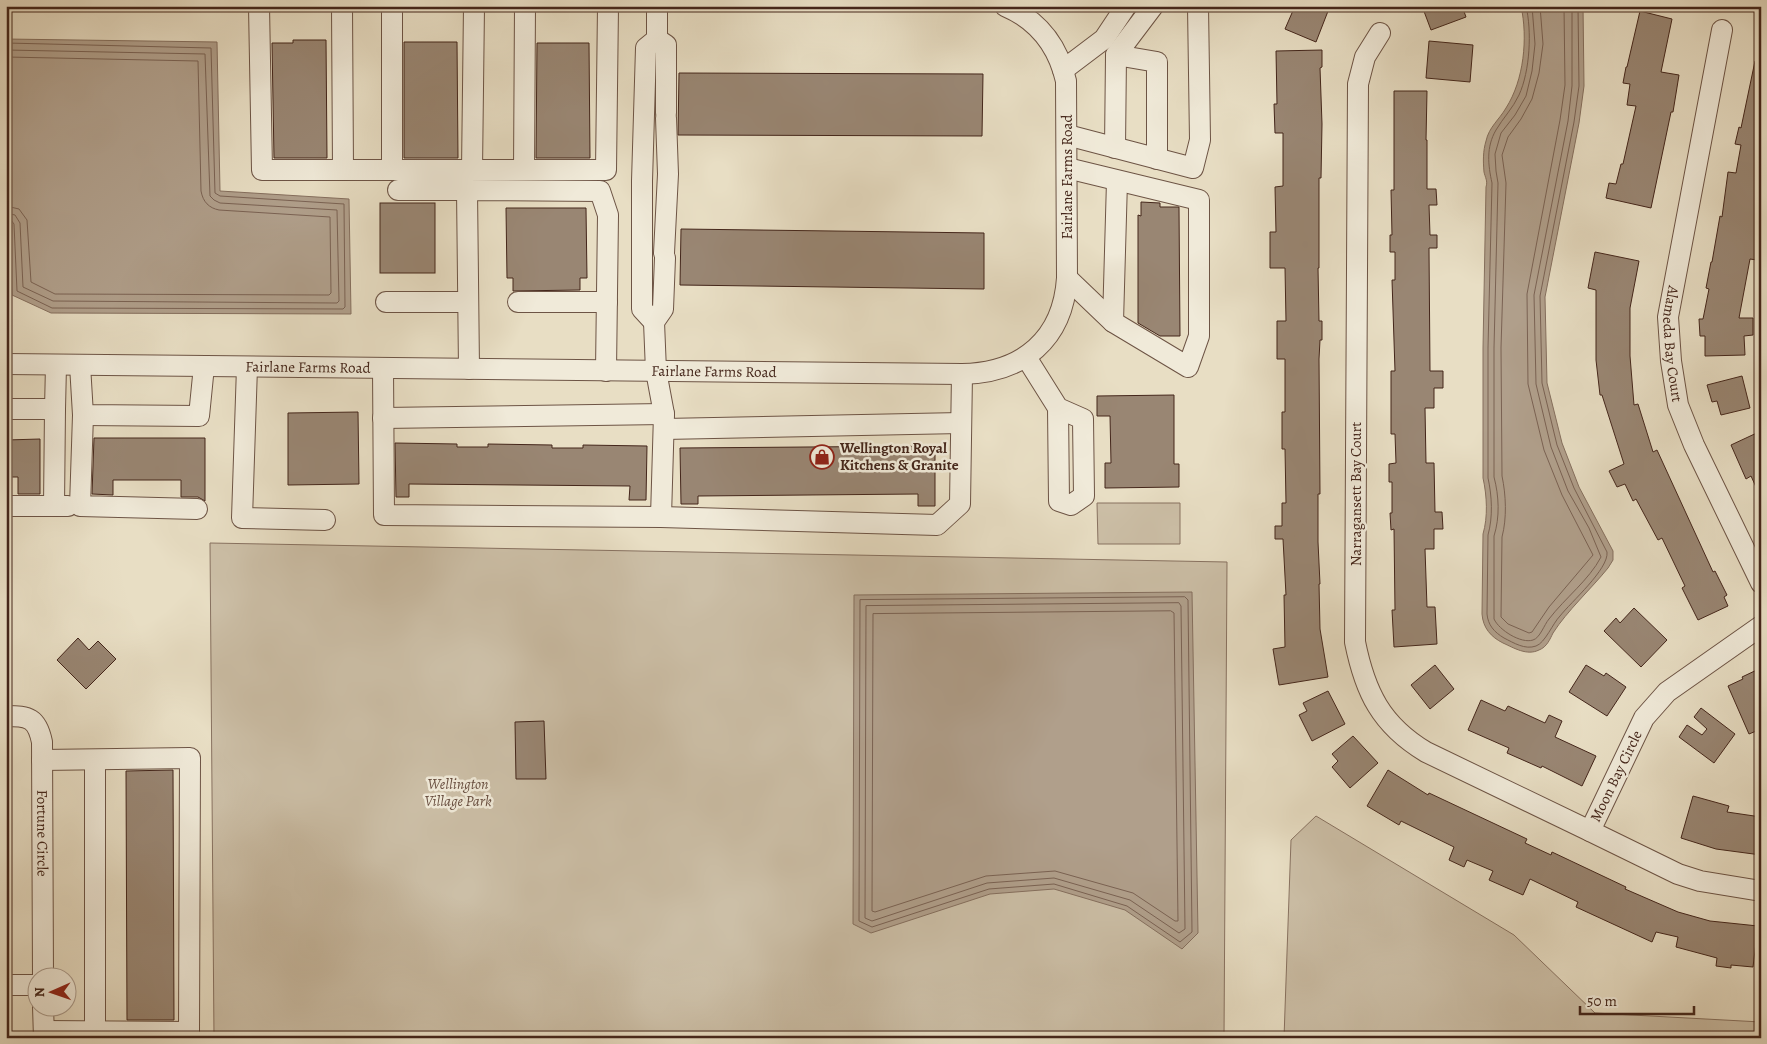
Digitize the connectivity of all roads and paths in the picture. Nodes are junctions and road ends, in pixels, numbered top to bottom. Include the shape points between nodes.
1 (259, 6) edge
2 (342, 6) edge
3 (392, 6) edge
4 (474, 6) edge
5 (525, 6) edge
6 (608, 6) edge
7 (657, 6) edge
8 (1005, 6) edge
9 (1126, 6) edge
10 (1153, 6) edge
11 (1198, 6) edge
12 (1722, 30) dead end
13 (1380, 33) dead end
14 (657, 39) junction
15 (1116, 55) junction
16 (1063, 70) junction
17 (1067, 135) junction
18 (1115, 148) junction
19 (1157, 159) junction
20 (1067, 168) junction
21 (342, 170) junction
22 (392, 170) junction
23 (472, 170) junction
24 (524, 170) junction
25 (1117, 181) junction
26 (398, 190) dead end
27 (467, 190) junction
28 (1067, 278) junction
29 (386, 302) dead end
30 (468, 302) junction
31 (518, 302) dead end
32 (607, 302) junction
33 (654, 322) junction
34 (1113, 322) junction
35 (1026, 357) junction
36 (6, 364) edge
37 (56, 364) junction
38 (80, 365) junction
39 (204, 366) junction
40 (247, 367) junction
41 (383, 368) junction
42 (469, 369) junction
43 (606, 370) junction
44 (656, 371) junction
45 (962, 374) junction
46 (1058, 408) dead end
47 (6, 410) edge
48 (55, 410) junction
49 (83, 415) junction
50 (383, 418) junction
51 (664, 421) junction
52 (962, 423) junction
53 (6, 506) edge
54 (54, 506) junction
55 (80, 506) junction
56 (197, 509) dead end
57 (662, 517) junction
58 (325, 520) dead end
59 (1761, 583) edge
60 (1761, 626) edge
61 (6, 716) edge
62 (42, 760) junction
63 (96, 760) junction
64 (1590, 831) junction
65 (1761, 891) edge
66 (43, 966) edge
67 (6, 985) edge
68 (28, 985) edge
69 (43, 1016) edge
70 (95, 1031) junction
71 (44, 1034) edge

1 - 21 street via 262,170
2 - 21 street
3 - 22 street
4 - 23 street
5 - 24 street
6 - 24 street via 606,170
7 - 14 street
8 - 16 street, Fairlane Farms Road via 1040,30 1054,48
9 - 16 street via 1104,39
10 - 15 street
11 - 19 street via 1200,140 1193,168
12 - 59 street, Alameda Bay Court via 1668,317 1671,362 1678,404 1694,445
13 - 64 street, Narragansett Bay Court via 1366,57 1358,84 1355,642 1361,669 1379,711 1408,741
14 - 33 street via 666,45 668,174 663,309
14 - 33 street via 646,48 642,181 642,309
15 - 18 street
15 - 19 street via 1157,62
16 - 17 street, Fairlane Farms Road via 1067,92
17 - 18 street
17 - 20 street, Fairlane Farms Road
18 - 19 street
20 - 25 street
20 - 28 street, Fairlane Farms Road
21 - 22 street
22 - 23 street
23 - 24 street
25 - 34 street
25 - 34 street via 1199,200 1199,336 1188,367
26 - 27 street
27 - 30 street
27 - 32 street via 600,191 608,215
28 - 34 street
28 - 35 street, Fairlane Farms Road via 1056,322
29 - 30 street
30 - 42 street
31 - 32 street
32 - 43 street
33 - 44 street
35 - 45 street, Fairlane Farms Road via 994,372
35 - 46 street
36 - 37 street, Fairlane Farms Road
37 - 38 street, Fairlane Farms Road
37 - 48 street
38 - 39 street, Fairlane Farms Road
38 - 49 street
39 - 40 street, Fairlane Farms Road
39 - 49 street via 199,416
40 - 41 street, Fairlane Farms Road
40 - 58 street via 242,518
41 - 42 street, Fairlane Farms Road
41 - 50 street
42 - 43 street, Fairlane Farms Road
43 - 44 street, Fairlane Farms Road
44 - 45 street, Fairlane Farms Road
44 - 51 street
45 - 52 street
47 - 48 street
48 - 54 street
49 - 55 street
50 - 51 street
50 - 57 street via 384,514
51 - 52 street
51 - 57 street
52 - 57 street via 960,504 937,525
53 - 54 street
54 - 55 street
55 - 56 street
60 - 64 street, Moon Bay Circle via 1667,692 1644,718
61 - 62 street, Fortune Circle via 24,716 34,722 40,731
62 - 63 street
62 - 66 street, Fortune Circle
63 - 70 street
63 - 70 street via 190,758 189,1032
64 - 65 street, Moon Bay Circle via 1678,874
67 - 68 street
69 - 71 street
70 - 71 street

